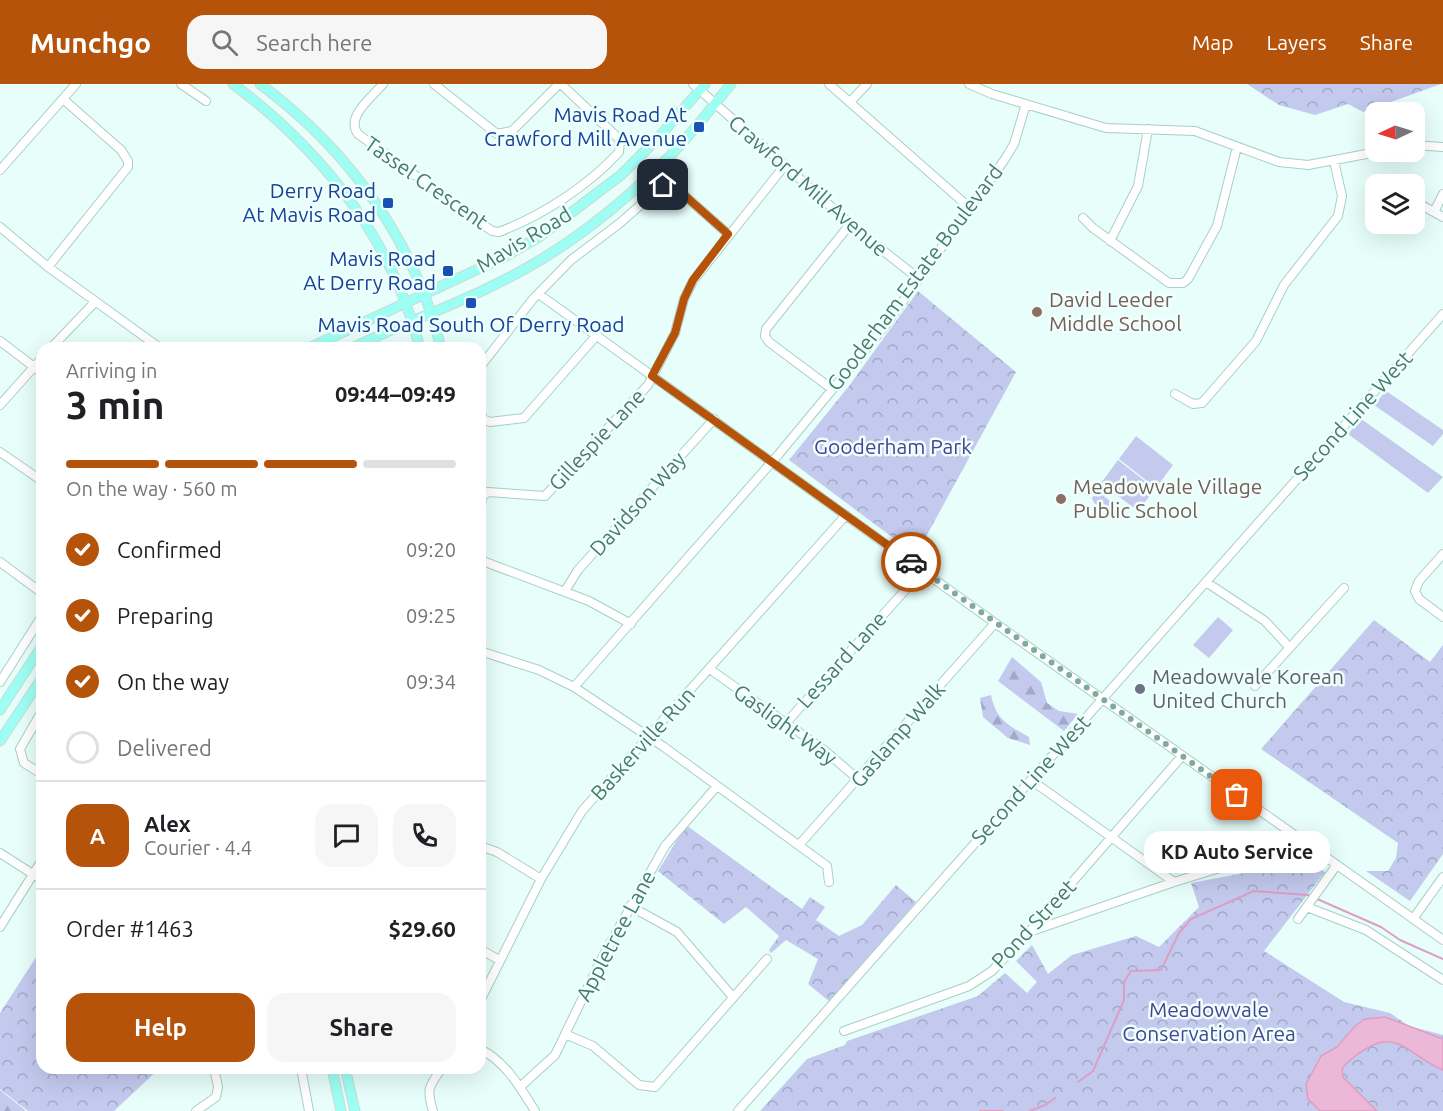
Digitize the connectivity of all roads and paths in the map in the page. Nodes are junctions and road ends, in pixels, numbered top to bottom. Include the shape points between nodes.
1 (76, 84) edge
2 (181, 84) edge
3 (260, 84) edge
4 (383, 84) edge
5 (434, 84) edge
6 (560, 84) edge
7 (731, 84) edge
8 (829, 84) edge
9 (867, 84) edge
10 (969, 84) edge
11 (237, 85) edge
12 (699, 86) edge
13 (63, 99) junction
14 (206, 101) dead end
15 (850, 102) junction
16 (714, 104) junction
17 (1026, 104) junction
18 (1148, 129) junction
19 (1425, 146) edge
20 (1237, 147) junction
21 (1443, 147) edge
22 (1365, 155) edge
23 (1334, 161) junction
24 (784, 165) junction
25 (0, 170) edge
26 (1443, 194) edge
27 (1425, 207) edge
28 (970, 208) junction
29 (1434, 212) junction
30 (1443, 217) edge
31 (1083, 218) dead end
32 (851, 223) junction
33 (0, 227) edge
34 (728, 234) junction
35 (1110, 241) junction
36 (48, 267) junction
37 (919, 279) junction
38 (423, 294) junction
39 (540, 295) junction
40 (94, 302) junction
41 (405, 302) junction
42 (430, 314) junction
43 (1443, 314) edge
44 (413, 322) junction
45 (597, 335) junction
46 (0, 341) edge
47 (57, 342) edge
48 (151, 342) edge
49 (322, 342) edge
50 (366, 342) edge
51 (418, 342) edge
52 (439, 342) edge
53 (486, 359) edge
54 (36, 365) edge
55 (33, 368) junction
56 (36, 370) edge
57 (652, 376) junction
58 (832, 389) junction
59 (1175, 394) dead end
60 (0, 405) edge
61 (714, 419) junction
62 (486, 420) edge
63 (0, 452) edge
64 (772, 462) junction
65 (36, 477) edge
66 (486, 494) edge
67 (846, 515) junction
68 (1443, 554) edge
69 (0, 562) edge
70 (486, 562) edge
71 (921, 569) junction
72 (1206, 582) junction
73 (1344, 588) dead end
74 (36, 589) edge
75 (565, 591) junction
76 (1443, 617) edge
77 (995, 623) junction
78 (36, 624) edge
79 (631, 624) junction
80 (1289, 647) junction
81 (486, 653) edge
82 (36, 655) edge
83 (3, 670) edge
84 (711, 670) junction
85 (0, 682) edge
86 (1255, 686) dead end
87 (36, 687) edge
88 (574, 687) junction
89 (1103, 698) junction
90 (0, 710) edge
91 (36, 721) edge
92 (786, 723) junction
93 (650, 738) junction
94 (0, 741) edge
95 (1182, 756) junction
96 (36, 770) edge
97 (859, 780) junction
98 (1031, 780) junction
99 (717, 786) junction
100 (1292, 834) junction
101 (1113, 837) junction
102 (799, 845) junction
103 (486, 848) edge
104 (0, 853) edge
105 (1336, 866) junction
106 (36, 869) edge
107 (33, 874) junction
108 (36, 876) edge
109 (1443, 877) edge
110 (541, 879) junction
111 (829, 882) dead end
112 (1174, 882) junction
113 (1311, 902) junction
114 (630, 906) junction
115 (1298, 919) dead end
116 (1413, 919) junction
117 (0, 927) edge
118 (1029, 932) junction
119 (1443, 940) edge
120 (486, 952) edge
121 (767, 959) dead end
122 (499, 960) junction
123 (1443, 980) edge
124 (486, 988) edge
125 (732, 996) junction
126 (844, 1031) dead end
127 (564, 1034) junction
128 (486, 1053) edge
129 (215, 1074) edge
130 (302, 1074) edge
131 (333, 1074) edge
132 (346, 1074) edge
133 (438, 1074) edge
134 (520, 1087) junction
135 (196, 1111) edge
136 (309, 1111) edge
137 (341, 1111) edge
138 (355, 1111) edge
139 (434, 1111) edge
140 (535, 1111) edge
141 (738, 1111) edge

1 - 13 street
2 - 14 street
3 - 38 main road via 312,129 363,183 393,228
4 - 6 street, Tassel Crescent via 355,117 353,126 358,134 492,231 499,232 555,204 619,152 620,140 616,135
5 - 6 street via 455,104 502,135 512,131
7 - 16 main road, Mavis Road
8 - 15 street
9 - 15 street
10 - 17 street
11 - 41 main road via 297,137 332,175 365,222
12 - 16 street, Crawford Mill Avenue
12 - 38 main road, Mavis Road via 658,138 605,189 539,237
13 - 25 street
13 - 36 street via 121,150 128,167
15 - 28 street
16 - 24 street, Crawford Mill Avenue
16 - 42 main road, Mavis Road via 671,156 589,227 539,261
17 - 18 street via 1106,128
17 - 28 street, Gooderham Estate Boulevard via 1014,144
18 - 20 street via 1195,131
18 - 35 street via 1138,186
19 - 21 street
20 - 23 street via 1279,162 1308,165
20 - 35 street via 1217,226 1183,283 1169,283
22 - 23 street
23 - 59 street via 1342,196 1338,216 1284,285 1257,340 1202,403 1193,404
24 - 32 street, Crawford Mill Avenue
24 - 34 street
26 - 29 street
27 - 29 street
28 - 37 street, Gooderham Estate Boulevard
29 - 30 street
31 - 35 street
32 - 37 street, Crawford Mill Avenue
32 - 58 street via 766,329 765,336
33 - 36 street
34 - 39 street via 674,186 663,185 571,260
34 - 57 street via 693,280 675,333
36 - 40 street
37 - 58 street, Gooderham Estate Boulevard
38 - 41 main road, Mavis Road
38 - 42 main road
39 - 45 street
39 - 53 street
40 - 47 street
40 - 48 street
41 - 44 main road
41 - 49 main road, Mavis Road
42 - 44 main road, Mavis Road
42 - 52 main road
43 - 72 street, Second Line West
44 - 50 main road, Mavis Road
44 - 51 main road
45 - 57 street
45 - 62 street via 524,418
46 - 55 street
54 - 55 street
55 - 56 street
55 - 60 street
57 - 61 street
57 - 66 street, Gillespie Lane via 648,386 545,496
58 - 64 street, Gooderham Estate Boulevard
61 - 64 street
61 - 75 street, Davidson Way via 578,570
63 - 65 street
64 - 67 street
64 - 79 street, Gooderham Estate Boulevard
67 - 71 street
67 - 84 street, Baskerville Run
68 - 76 street via 1419,581 1416,591 1419,599
69 - 74 street
70 - 75 street
71 - 77 street
71 - 92 street, Lessard Lane
72 - 80 street via 1265,621
72 - 89 street, Second Line West
73 - 80 street
75 - 79 street
77 - 89 street
77 - 97 street, Gaslamp Walk
78 - 83 street
79 - 88 street, Gooderham Estate Boulevard
80 - 86 street
81 - 88 street via 539,670
82 - 90 main road
83 - 85 street
84 - 92 street, Gaslight Way
84 - 93 street, Baskerville Run
87 - 94 main road
88 - 93 street
89 - 95 street
89 - 98 street, Second Line West
91 - 96 street via 20,749 24,763
92 - 97 street, Gaslight Way
93 - 99 street
93 - 110 street, Baskerville Run via 582,811
95 - 100 street
95 - 101 street, Pond Street
97 - 102 street, Gaslamp Walk
98 - 101 street
98 - 141 street, Second Line West
99 - 102 street
99 - 114 street, Appletree Lane via 665,846
100 - 105 street
100 - 112 street via 1275,851
101 - 112 street
101 - 118 street, Pond Street
102 - 111 street via 827,866
103 - 110 street
104 - 107 street
105 - 113 street
105 - 116 street
106 - 107 street
107 - 108 street
107 - 117 street
109 - 116 street
110 - 122 street, Baskerville Run
112 - 118 street
113 - 115 street
113 - 123 street via 1366,930
114 - 125 street via 677,932
114 - 127 street, Appletree Lane
116 - 119 street
118 - 126 street, Pond Street via 992,970 969,986
120 - 122 street
121 - 125 street
122 - 124 street, Baskerville Run
125 - 127 street via 651,1089 639,1085 593,1046
127 - 134 street, Appletree Lane via 555,1055
128 - 134 street via 497,1059
129 - 135 street via 216,1097
130 - 136 street
131 - 137 main road
132 - 138 main road
133 - 139 street via 428,1095
134 - 140 street

